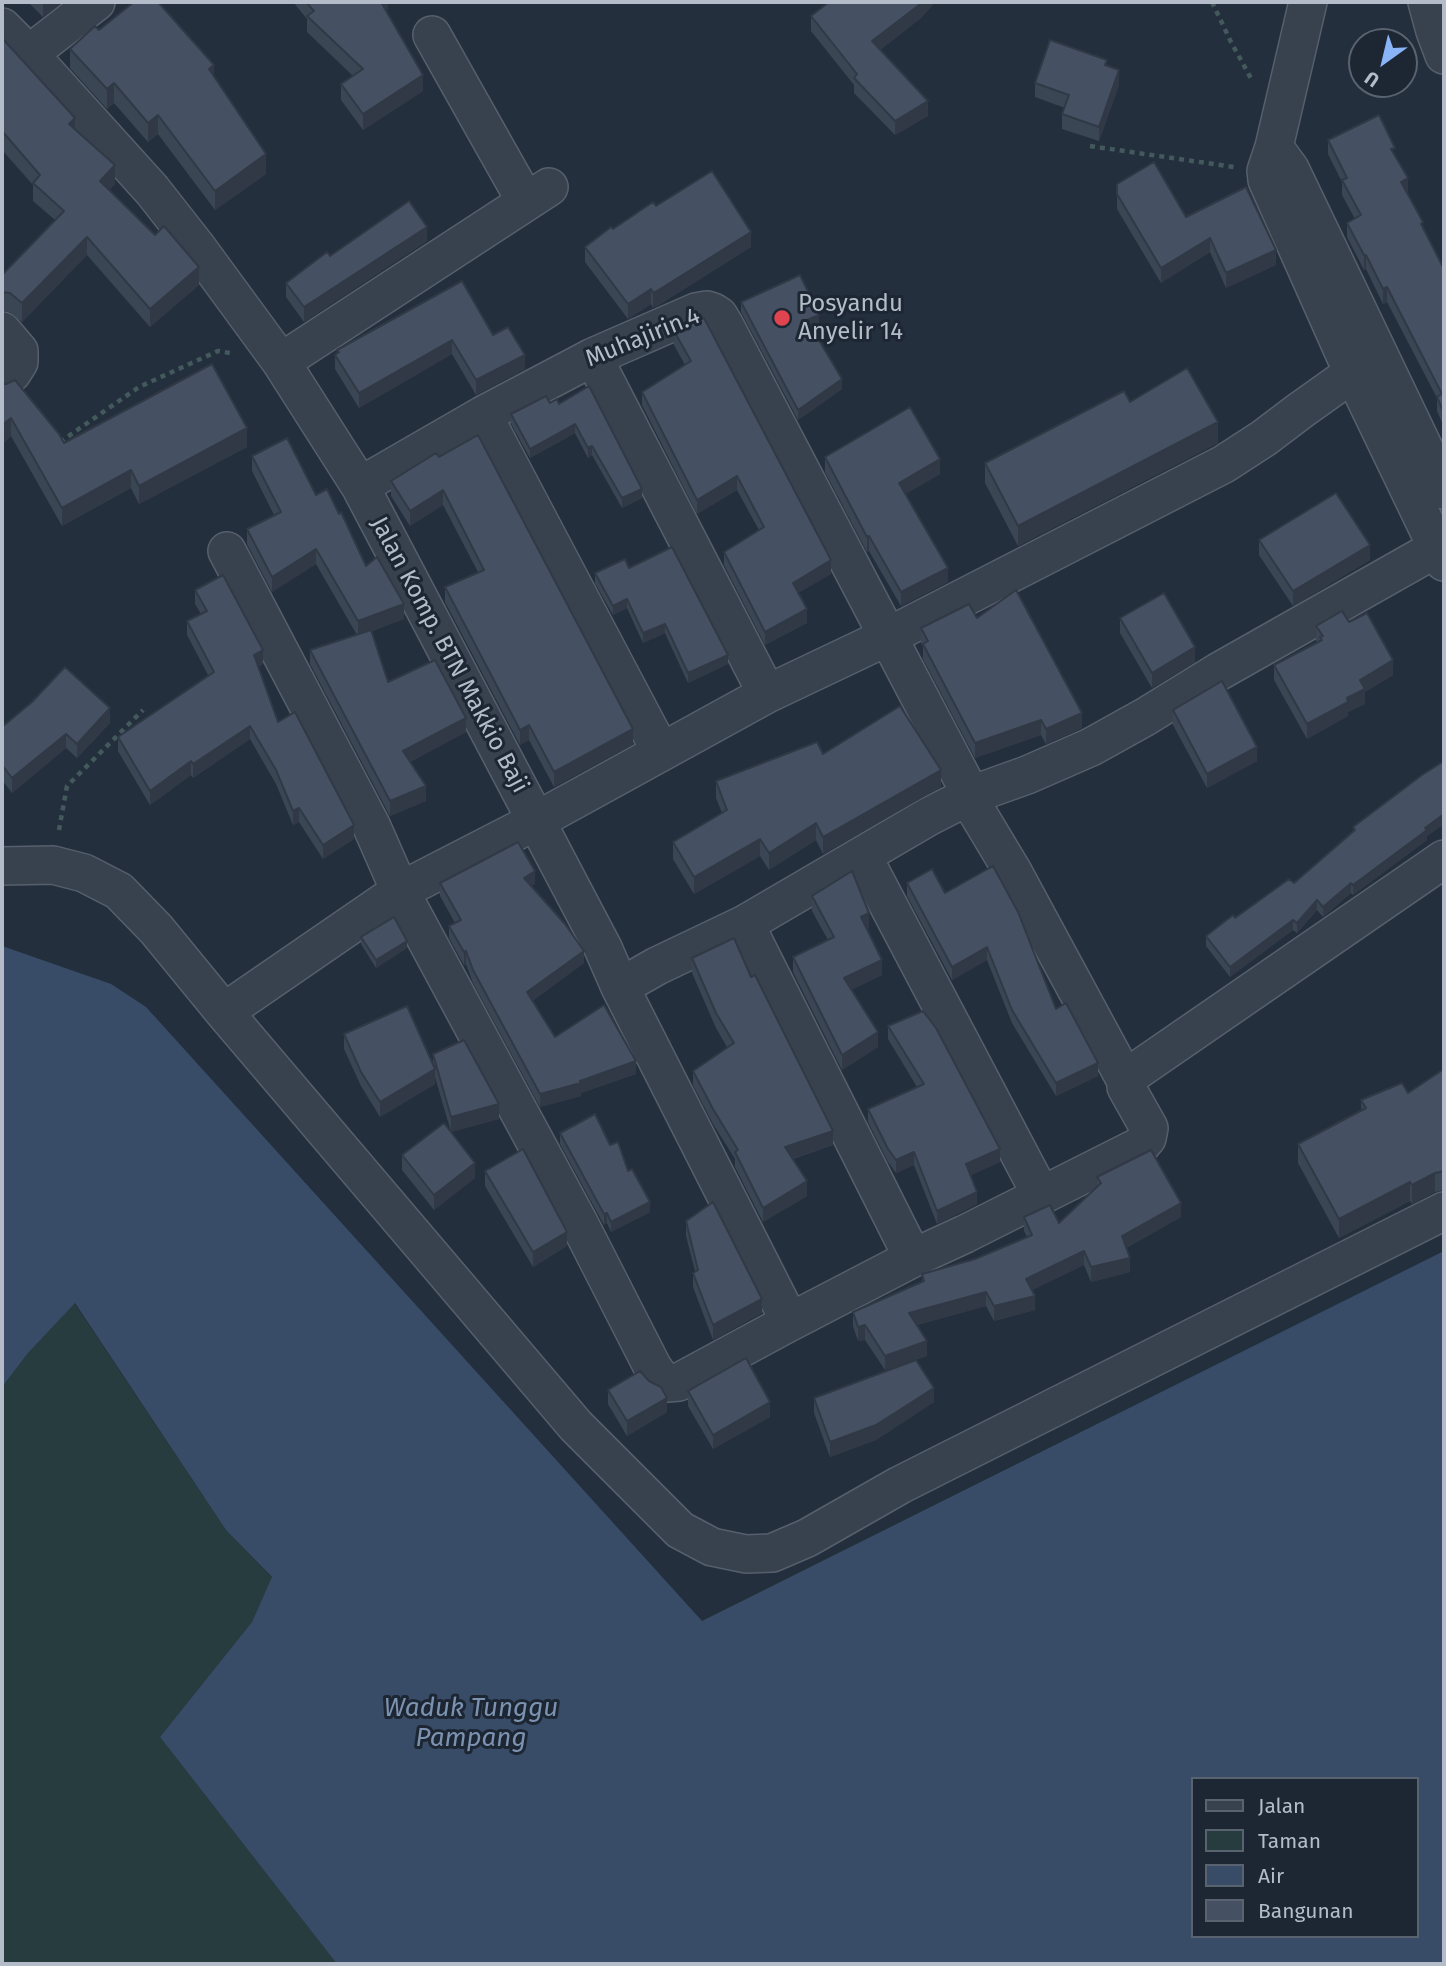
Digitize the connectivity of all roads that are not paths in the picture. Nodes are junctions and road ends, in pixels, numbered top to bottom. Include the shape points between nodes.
1 (96, 2) edge
2 (1308, 2) edge
3 (1427, 2) edge
4 (2, 27) edge
5 (432, 35) dead end
6 (29, 54) junction
7 (1444, 55) edge
8 (1273, 149) junction
9 (2, 331) edge
10 (593, 357) junction
11 (281, 362) junction
12 (1353, 373) junction
13 (2, 382) edge
14 (483, 415) junction
15 (360, 486) junction
16 (1444, 490) edge
17 (227, 551) dead end
18 (1441, 555) edge
19 (889, 636) junction
20 (767, 694) junction
21 (661, 752) junction
22 (970, 796) junction
23 (536, 821) junction
24 (863, 856) junction
25 (1444, 859) edge
26 (2, 866) edge
27 (400, 891) junction
28 (745, 924) junction
29 (620, 987) junction
30 (224, 1012) junction
31 (1126, 1081) junction
32 (1041, 1195) junction
33 (1444, 1210) edge
34 (913, 1258) junction
35 (790, 1322) junction

1 - 6 street
2 - 8 street
3 - 7 street
4 - 6 street, Jalan Komp. BTN Makkio Baji
5 - 11 street via 538,194
6 - 11 street, Jalan Komp. BTN Makkio Baji via 152,190
8 - 12 street via 1267,180
8 - 16 street via 1290,169
9 - 13 street via 19,351 19,362
10 - 14 street, Muhajirin.4
10 - 19 street, Muhajirin.4 via 696,312 707,310 719,316
10 - 20 street
11 - 15 street, Jalan Komp. BTN Makkio Baji
12 - 18 street
12 - 19 street via 1224,464
14 - 15 street, Muhajirin.4
14 - 21 street
15 - 23 street, Jalan Komp. BTN Makkio Baji
17 - 27 street via 371,825
18 - 22 street via 1218,672 1091,747
19 - 20 street
19 - 22 street
20 - 21 street
21 - 23 street
22 - 24 street
22 - 31 street
23 - 27 street
23 - 29 street, Jalan Komp. BTN Makkio Baji
24 - 28 street
24 - 32 street
25 - 31 street
26 - 30 street via 53,865 84,873 119,891
27 - 30 street
27 - 35 street via 661,1379 678,1382
28 - 29 street
28 - 34 street
29 - 35 street, Jalan Komp. BTN Makkio Baji
30 - 33 street via 585,1435 680,1530 712,1547 746,1554 772,1553 807,1538 900,1485
31 - 32 street via 1149,1128 1147,1138 1140,1146
32 - 34 street
34 - 35 street

